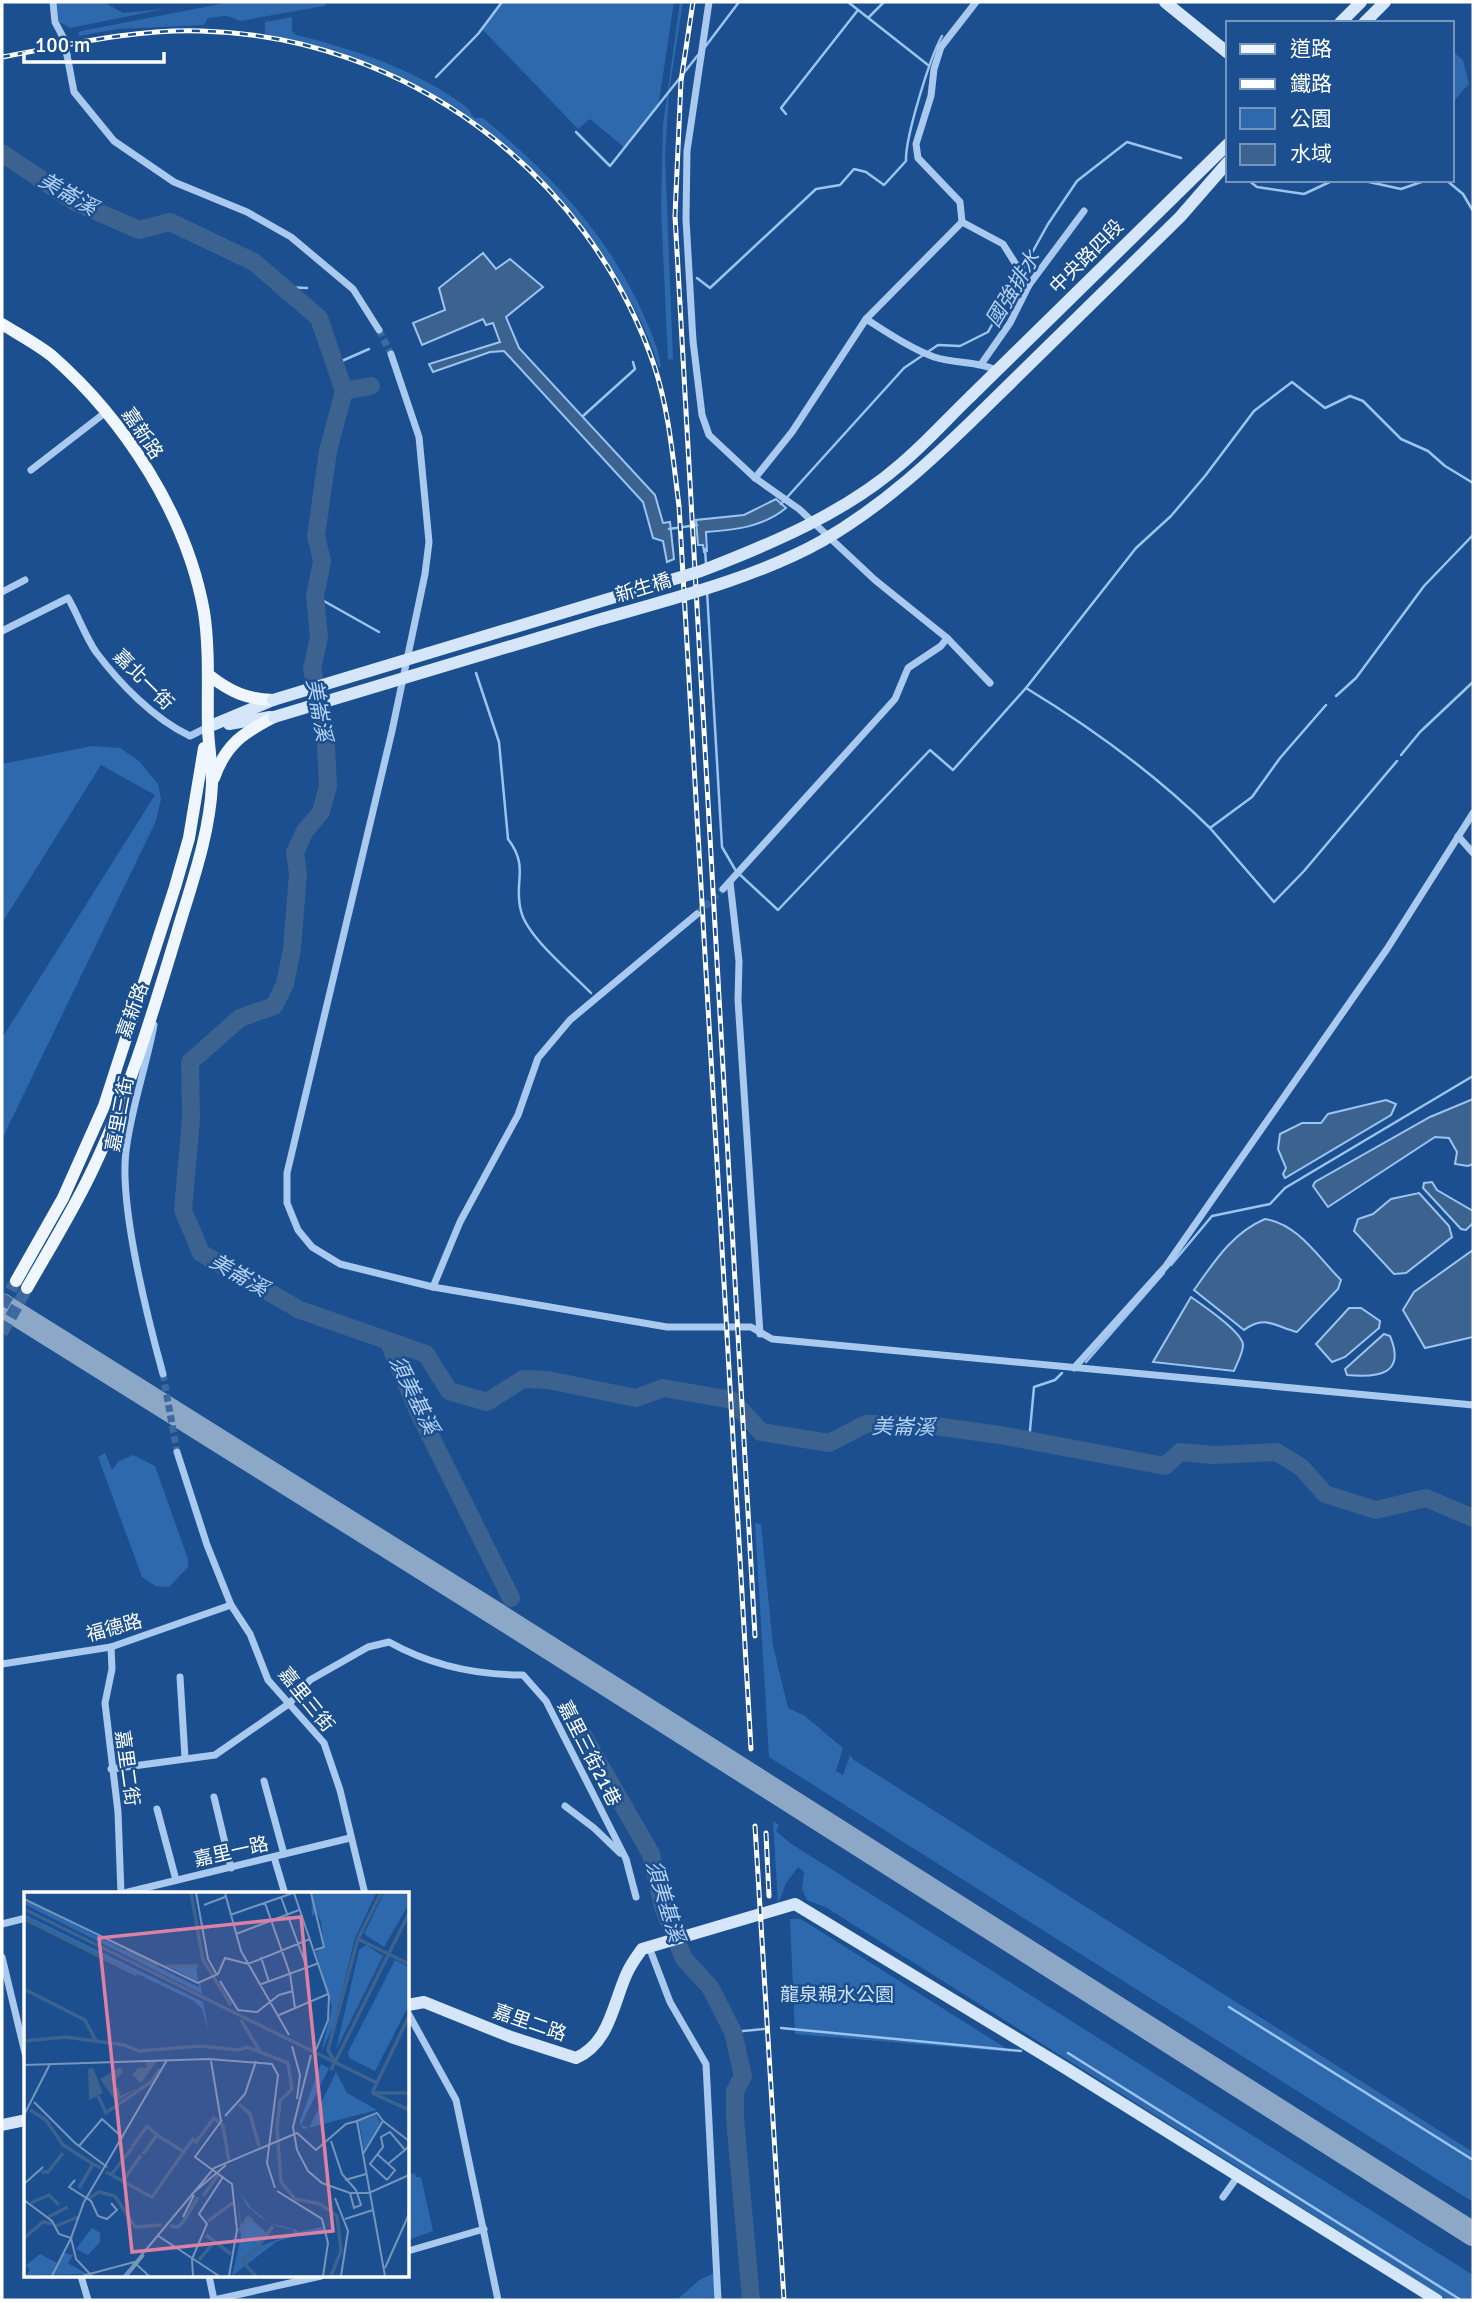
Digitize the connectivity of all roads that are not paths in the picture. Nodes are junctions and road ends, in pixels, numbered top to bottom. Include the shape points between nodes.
1 (53, 2) edge
2 (709, 2) edge
3 (975, 2) edge
4 (1165, 2) edge
5 (1361, 2) edge
6 (1385, 2) edge
7 (1342, 21) edge
8 (1366, 21) edge
9 (1226, 51) edge
10 (1226, 146) edge
11 (1226, 164) edge
12 (1084, 211) dead end
13 (962, 222) junction
14 (1029, 285) junction
15 (866, 319) junction
16 (2, 324) edge
17 (379, 330) tunnel mouth
18 (391, 354) tunnel mouth
19 (982, 363) junction
20 (999, 371) junction
21 (971, 396) joint
22 (982, 411) joint
23 (106, 412) junction
24 (31, 470) dead end
25 (755, 478) junction
26 (25, 580) dead end
27 (2, 592) edge
28 (2, 631) edge
29 (947, 638) junction
30 (210, 676) junction
31 (990, 683) dead end
32 (273, 700) junction
33 (274, 717) junction
34 (208, 727) junction
35 (212, 785) junction
36 (1473, 813) edge
37 (1458, 835) junction
38 (1473, 853) edge
39 (732, 879) junction
40 (723, 889) tunnel mouth
41 (697, 915) tunnel mouth
42 (162, 984) junction
43 (433, 1287) junction
44 (760, 1334) junction
45 (1074, 1368) junction
46 (163, 1374) tunnel mouth
47 (1473, 1405) edge
48 (177, 1452) tunnel mouth
49 (231, 1605) junction
50 (111, 1647) junction
51 (2, 1664) edge
52 (180, 1677) dead end
53 (290, 1703) junction
54 (185, 1758) junction
55 (111, 1769) junction
56 (264, 1781) dead end
57 (214, 1797) dead end
58 (565, 1806) dead end
59 (157, 1809) dead end
60 (350, 1838) junction
61 (285, 1854) junction
62 (274, 1857) junction
63 (626, 1859) junction
64 (231, 1868) junction
65 (176, 1880) junction
66 (121, 1892) edge
67 (129, 1892) edge
68 (284, 1892) edge
69 (364, 1892) edge
70 (636, 1897) dead end
71 (24, 1918) edge
72 (2, 1924) edge
73 (655, 1946) junction
74 (2, 1957) edge
75 (410, 2005) edge
76 (410, 2017) edge
77 (24, 2049) edge
78 (24, 2120) edge
79 (2, 2125) edge
80 (1238, 2176) junction
81 (1223, 2197) dead end
82 (484, 2229) junction
83 (410, 2250) edge
84 (82, 2278) edge
85 (209, 2278) edge
86 (284, 2279) edge
87 (88, 2300) edge
88 (214, 2300) edge
89 (498, 2300) edge
90 (718, 2300) edge
91 (1437, 2300) edge

1 - 17 street, bridge via 74,92 114,141 173,182 247,212 291,237 354,289
2 - 25 street via 687,151 693,341 702,415 709,435
3 - 13 street via 941,47 916,144 918,158 960,202
4 - 9 street
5 - 7 street
6 - 8 street
10 - 20 street, 中央路四段
11 - 22 street, 中央路四段 via 1180,217
12 - 14 street
13 - 14 street via 1003,244
13 - 15 street
14 - 19 street
15 - 19 street via 937,358
15 - 25 street via 792,432
16 - 23 main road, 嘉新路 via 50,355
18 - 43 street via 419,437 429,542 425,574 286,1193 298,1230 320,1254 350,1267
19 - 20 street
20 - 21 street, 中央路四段
21 - 32 street, 新生橋, bridge via 900,465 836,509 758,549 701,571
22 - 33 street, 新生橋, bridge via 912,479 859,518 768,565 681,596
23 - 24 street
23 - 30 main road, 嘉新路 via 172,516 190,558 203,610
25 - 29 street via 799,509 875,580
26 - 27 street
28 - 34 street, 嘉北一街 via 68,598 95,650 170,727 190,736
29 - 31 street
29 - 39 street via 908,668 895,699
30 - 32 main road via 235,694
30 - 34 main road, 嘉新路
32 - 34 street
33 - 34 street
33 - 35 main road via 230,744
34 - 35 main road, 嘉新路
34 - 42 main road, 嘉新路 via 189,838 148,977 104,1106 22,1285 90,1175 117,1114
35 - 42 main road, 嘉新路 via 197,867
36 - 37 street
37 - 38 street
37 - 45 street via 1387,949 1166,1266
39 - 40 street
39 - 44 street
41 - 43 street via 570,1020 538,1058 518,1115 460,1222
42 - 46 street, 嘉里三街 via 126,1153 135,1250
43 - 44 street via 667,1327 751,1327
44 - 45 street via 772,1339
45 - 47 street
48 - 49 street, 嘉里三街
49 - 50 street, 福德路
49 - 53 street, 嘉里三街 via 250,1634 268,1680
50 - 51 street, 福德路
50 - 55 street, 嘉里二街 via 105,1703
52 - 54 street
53 - 54 street via 215,1755
53 - 60 street, 嘉里三街 via 324,1743
53 - 63 street, 嘉里三街21巷 via 310,1680 368,1647 389,1642 417,1658 485,1675 523,1675 546,1701
54 - 55 street
55 - 66 street, 嘉里二街 via 118,1812
56 - 61 street
57 - 64 street
58 - 63 street
59 - 65 street
60 - 61 street, 嘉里一路
60 - 69 street, 嘉里三街
61 - 62 street, 嘉里一路
62 - 64 street, 嘉里一路
62 - 68 street
63 - 70 street, 嘉里三街21巷
64 - 65 street, 嘉里一路
65 - 67 street, 嘉里一路
71 - 72 street
73 - 75 street, 嘉里二路 via 642,1949 628,1971 601,2040 576,2058 424,2002
73 - 80 street via 795,1904
73 - 90 street via 670,2002 706,2064
74 - 77 street
76 - 82 street via 456,2100
78 - 79 street
80 - 81 street
80 - 91 street
82 - 83 street
82 - 89 street
84 - 87 street
85 - 88 street
86 - 88 street

